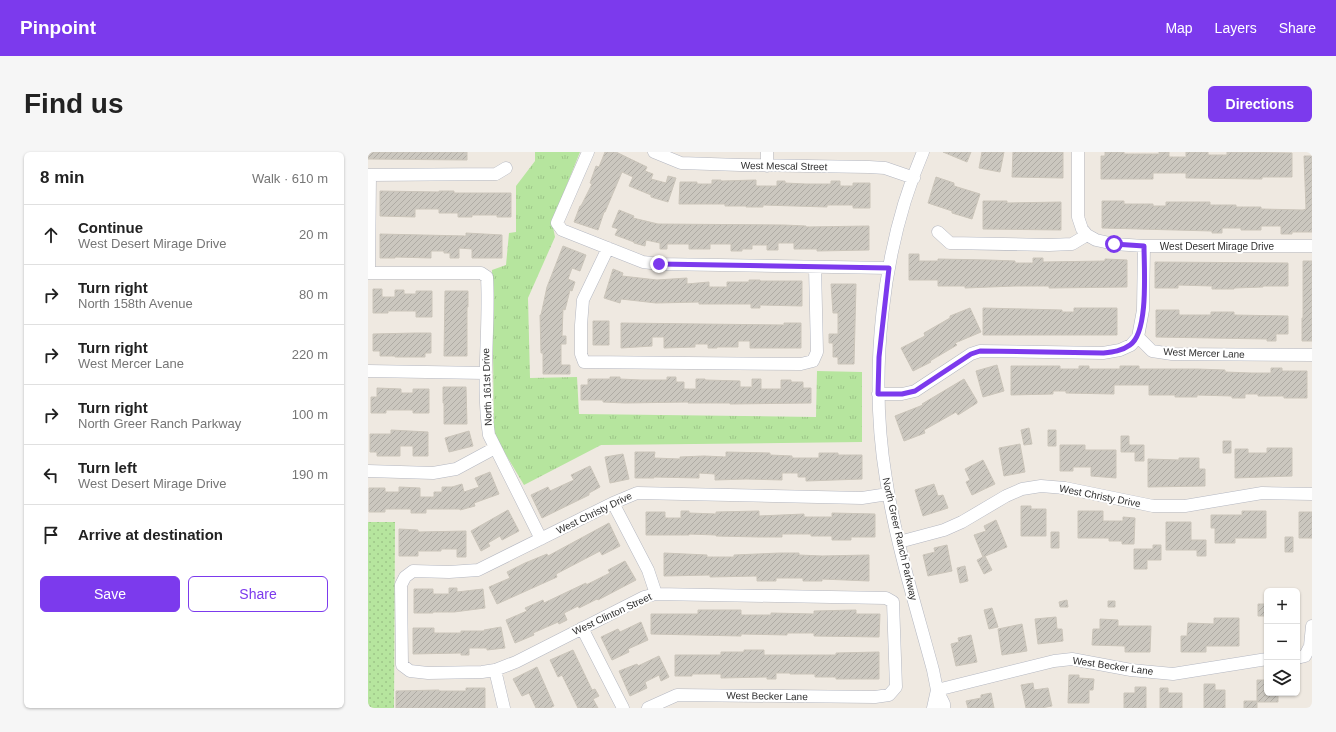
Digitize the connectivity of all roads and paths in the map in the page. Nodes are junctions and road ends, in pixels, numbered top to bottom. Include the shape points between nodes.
1 (588, 152) edge
2 (654, 152) edge
3 (767, 152) edge
4 (923, 152) edge
5 (1078, 152) edge
6 (767, 166) junction
7 (506, 168) dead end
8 (369, 175) edge
9 (914, 178) junction
10 (938, 232) dead end
11 (1087, 234) junction
12 (1144, 246) junction
13 (1312, 246) edge
14 (608, 248) junction
15 (815, 267) junction
16 (889, 268) junction
17 (368, 273) edge
18 (1138, 337) junction
19 (1312, 356) edge
20 (368, 371) edge
21 (485, 373) junction
22 (878, 394) junction
23 (495, 448) junction
24 (368, 472) edge
25 (888, 494) junction
26 (1312, 494) edge
27 (613, 503) junction
28 (541, 539) junction
29 (899, 542) junction
30 (656, 594) junction
31 (1312, 626) edge
32 (582, 628) junction
33 (1301, 657) edge
34 (1264, 659) edge
35 (495, 670) junction
36 (410, 671) joint
37 (937, 690) junction
38 (889, 695) joint
39 (504, 708) edge
40 (623, 708) edge
41 (648, 708) edge
42 (933, 708) edge
43 (944, 708) edge

1 - 14 street via 557,223 562,230
2 - 6 street, West Mescal Street via 681,163
3 - 6 street
4 - 9 street, North Greer Ranch Parkway
5 - 11 street via 1078,217 1082,229
6 - 9 street, West Mescal Street via 885,168
7 - 8 street via 496,174
8 - 17 street
9 - 16 street, North Greer Ranch Parkway
10 - 11 street via 950,243 1041,245 1072,244
11 - 12 street, West Desert Mirage Drive via 1096,240 1114,244
12 - 13 street, West Desert Mirage Drive
12 - 18 street via 1143,310
14 - 15 street via 643,262 659,264
14 - 15 street via 583,300 581,354 584,362 801,364 813,361 817,352
15 - 16 street
16 - 22 street, North Greer Ranch Parkway via 879,357
17 - 21 street, North 161st Drive via 481,273 487,277
18 - 19 street, West Mercer Lane via 1152,351 1172,354
18 - 22 street via 1131,345 1103,353 980,351 971,354 915,391
20 - 21 street
21 - 23 street, North 161st Drive via 489,435
22 - 25 street, North Greer Ranch Parkway
23 - 24 street via 456,469 433,473
23 - 28 street, North 161st Drive
25 - 27 street, West Christy Drive via 862,498 637,493
25 - 29 street, North Greer Ranch Parkway
26 - 29 street, West Christy Drive via 1262,493 1185,506 1153,506 1064,488 1041,486 1022,489 1006,496 944,530
27 - 28 street, West Christy Drive
27 - 30 street via 648,570
28 - 36 street, West Christy Drive via 478,570 413,572 405,576 401,586 402,665
29 - 37 street, North Greer Ranch Parkway
30 - 32 street, West Clinton Street via 644,597
30 - 38 street, West Clinton Street via 886,598 893,602 896,687
31 - 33 street via 1310,646
32 - 35 street, West Clinton Street
32 - 40 street
34 - 37 street, West Becker Lane via 1173,674 1131,670 1088,661 1054,661
35 - 36 street, West Clinton Street via 428,673
35 - 39 street
37 - 42 street, North Greer Ranch Parkway
37 - 43 street, North Greer Ranch Parkway
38 - 41 street, West Becker Lane via 677,695

